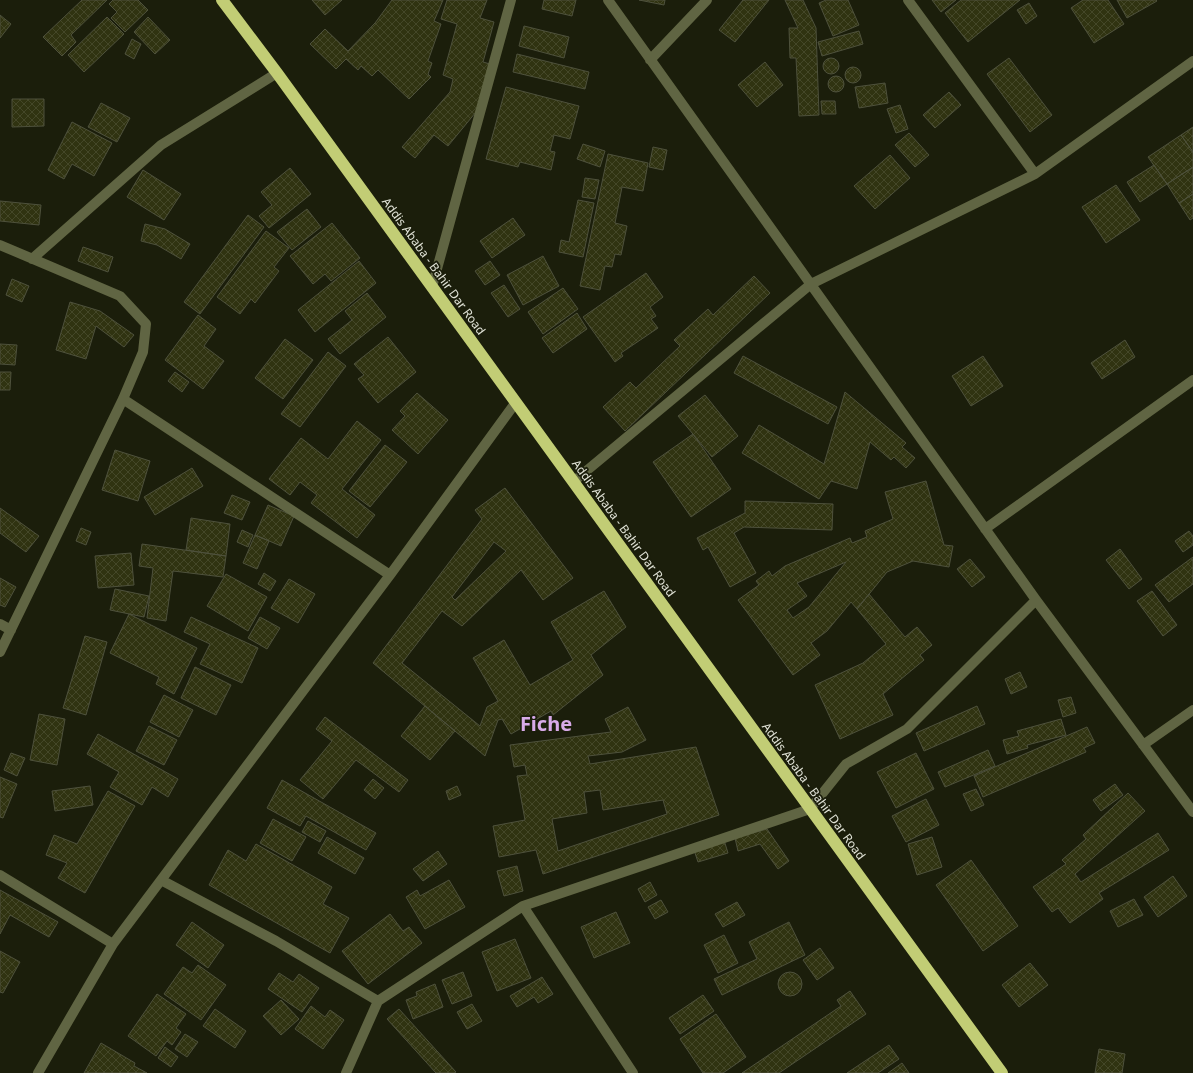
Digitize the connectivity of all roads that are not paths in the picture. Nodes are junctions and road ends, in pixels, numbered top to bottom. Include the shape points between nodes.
1 (222, 0) edge
2 (511, 0) edge
3 (608, 0) edge
4 (706, 0) edge
5 (908, 0) edge
6 (650, 60) junction
7 (1193, 61) edge
8 (277, 73) junction
9 (1035, 174) junction
10 (0, 245) edge
11 (32, 259) junction
12 (811, 284) junction
13 (432, 287) junction
14 (1193, 380) edge
15 (123, 399) junction
16 (516, 402) junction
17 (573, 482) junction
18 (985, 529) junction
19 (390, 575) junction
20 (1036, 600) junction
21 (0, 624) edge
22 (10, 630) junction
23 (0, 652) edge
24 (1193, 710) edge
25 (1143, 745) junction
26 (810, 809) junction
27 (1193, 812) edge
28 (0, 875) edge
29 (161, 880) junction
30 (523, 906) junction
31 (113, 944) junction
32 (378, 1001) junction
33 (38, 1073) edge
34 (346, 1073) edge
35 (633, 1073) edge
36 (1002, 1073) edge

1 - 8 highway, Addis Ababa - Bahir Dar Road
2 - 13 street
3 - 6 street
4 - 6 street
5 - 9 street
6 - 12 street
7 - 9 street
8 - 11 street via 161,145
8 - 13 highway, Addis Ababa - Bahir Dar Road
9 - 12 street
10 - 11 street
11 - 15 street via 120,296 146,324 143,352
12 - 17 street
12 - 18 street
13 - 16 highway, Addis Ababa - Bahir Dar Road
14 - 18 street
15 - 19 street
15 - 22 street
16 - 17 highway, Addis Ababa - Bahir Dar Road
16 - 19 street
17 - 26 highway, Addis Ababa - Bahir Dar Road
18 - 20 street
19 - 29 street
20 - 25 street
20 - 26 street via 907,729 846,764
21 - 22 street
22 - 23 street
24 - 25 street
25 - 27 street
26 - 30 street
26 - 36 highway, Addis Ababa - Bahir Dar Road
28 - 31 street
29 - 31 street
29 - 32 street via 276,941
30 - 32 street
30 - 35 street
31 - 33 street
32 - 34 street

